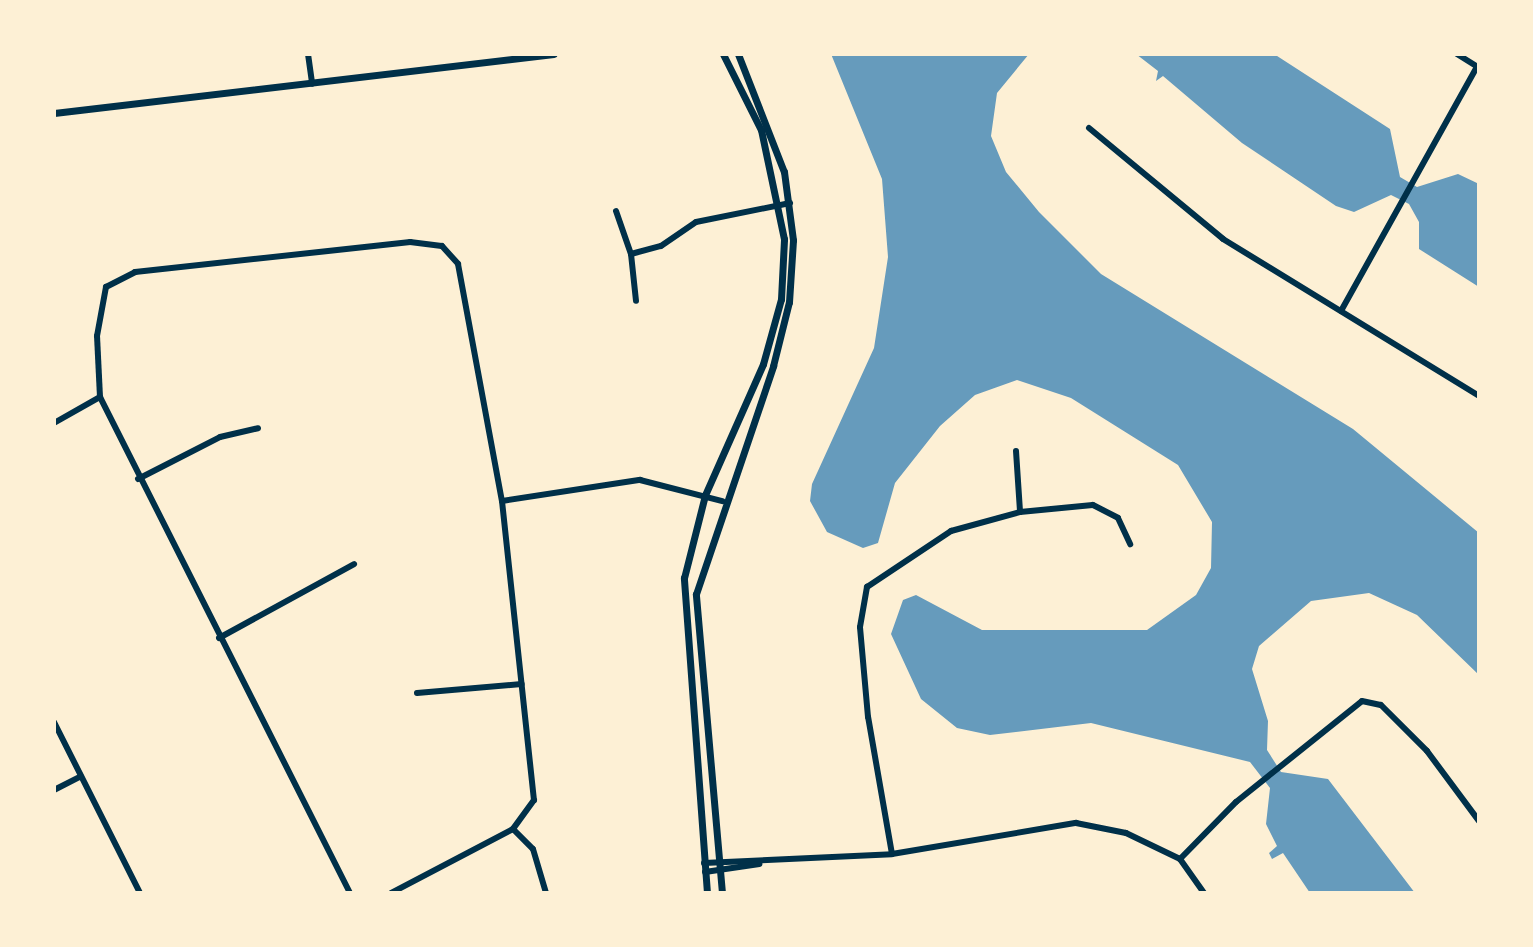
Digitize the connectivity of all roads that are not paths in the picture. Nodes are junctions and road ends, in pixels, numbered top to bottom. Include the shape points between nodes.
1 (308, 54) edge
2 (554, 54) edge
3 (723, 54) edge
4 (738, 54) edge
5 (1457, 54) edge
6 (1478, 67) edge
7 (312, 84) junction
8 (54, 113) edge
9 (1089, 128) dead end
10 (790, 203) junction
11 (781, 205) junction
12 (616, 211) dead end
13 (631, 254) junction
14 (636, 301) dead end
15 (1341, 311) junction
16 (1479, 396) edge
17 (100, 397) junction
18 (54, 423) edge
19 (258, 428) dead end
20 (1016, 451) dead end
21 (138, 479) junction
22 (705, 495) junction
23 (502, 501) junction
24 (722, 501) junction
25 (1020, 512) junction
26 (1130, 544) dead end
27 (354, 564) dead end
28 (219, 638) junction
29 (522, 684) junction
30 (417, 693) dead end
31 (54, 722) edge
32 (81, 776) junction
33 (54, 790) edge
34 (1479, 821) edge
35 (513, 829) junction
36 (892, 854) junction
37 (1180, 859) junction
38 (704, 863) junction
39 (719, 866) junction
40 (705, 872) junction
41 (140, 893) edge
42 (350, 893) edge
43 (391, 893) edge
44 (546, 893) edge
45 (707, 893) edge
46 (722, 893) edge
47 (1204, 893) edge

1 - 7 street
2 - 7 street
3 - 11 street via 761,130
4 - 10 street via 769,124
5 - 6 street
6 - 15 street
7 - 8 street
9 - 15 street via 1223,239
10 - 11 street
10 - 24 street via 789,302
11 - 13 street via 696,222 661,246
11 - 22 street via 781,299 763,364
12 - 13 street
13 - 14 street
15 - 16 street
17 - 18 street
17 - 21 street
17 - 23 street via 97,336 106,287 135,272 410,242 442,246 463,279
19 - 21 street via 220,437
20 - 25 street
21 - 28 street
22 - 23 street via 640,480
22 - 24 street
22 - 38 street via 684,578
23 - 29 street
24 - 39 street via 696,594 695,632
25 - 26 street via 1093,505 1118,518
25 - 36 street via 951,531 867,587 860,627 868,717
27 - 28 street
28 - 42 street
29 - 30 street
29 - 35 street via 534,800
31 - 32 street
32 - 33 street
32 - 41 street
34 - 37 street via 1427,751 1381,705 1346,706
35 - 43 street
35 - 44 street via 533,849
36 - 37 street via 1076,823 1126,833
36 - 39 street
37 - 47 street
38 - 39 street
38 - 40 street
39 - 40 street
39 - 46 street
40 - 45 street

